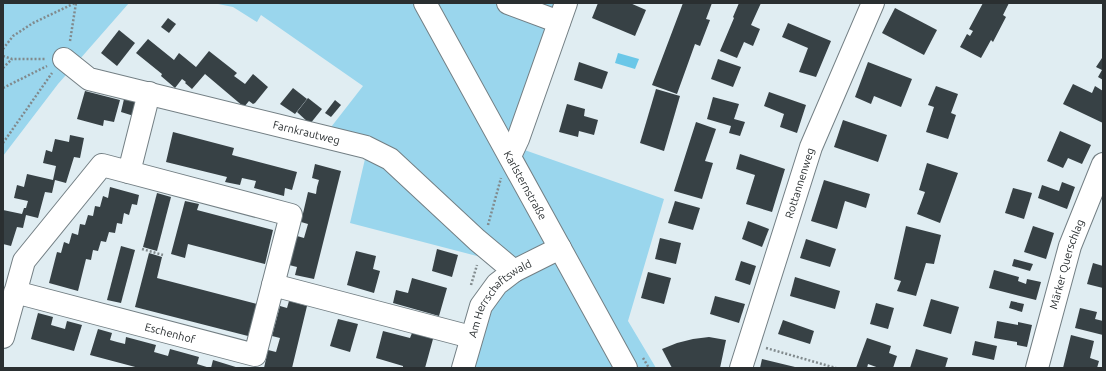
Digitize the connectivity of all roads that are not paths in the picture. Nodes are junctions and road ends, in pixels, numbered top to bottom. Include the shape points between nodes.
1 (425, 3) edge
2 (508, 3) edge
3 (873, 3) edge
4 (563, 13) edge
5 (64, 59) road end
6 (149, 93) junction
7 (510, 156) junction
8 (1103, 164) edge
9 (128, 172) junction
10 (560, 248) junction
11 (514, 271) junction
12 (273, 286) junction
13 (15, 292) junction
14 (3, 337) edge
15 (471, 337) junction
16 (463, 368) edge
17 (626, 368) edge
18 (741, 368) edge
19 (1037, 368) edge

1 - 7 street, Karlsternstraße
2 - 4 street
3 - 18 street, Rottannenweg via 811,147
4 - 7 street
5 - 6 street, Farnkrautweg via 89,79
6 - 9 street
6 - 11 street, Farnkrautweg via 366,147 390,159
7 - 10 street, Karlsternstraße
8 - 19 street, Märker Querschlag via 1070,246
9 - 12 street, Eschenhof via 291,215
9 - 13 street, Eschenhof via 102,165 24,261
10 - 11 street, Am Herrschaftswald
10 - 17 street, Karlsternstraße
11 - 15 street, Am Herrschaftswald via 497,284 481,306
12 - 13 street, Eschenhof via 255,355
12 - 15 street
13 - 14 street, Eschenhof
15 - 16 street, Am Herrschaftswald

